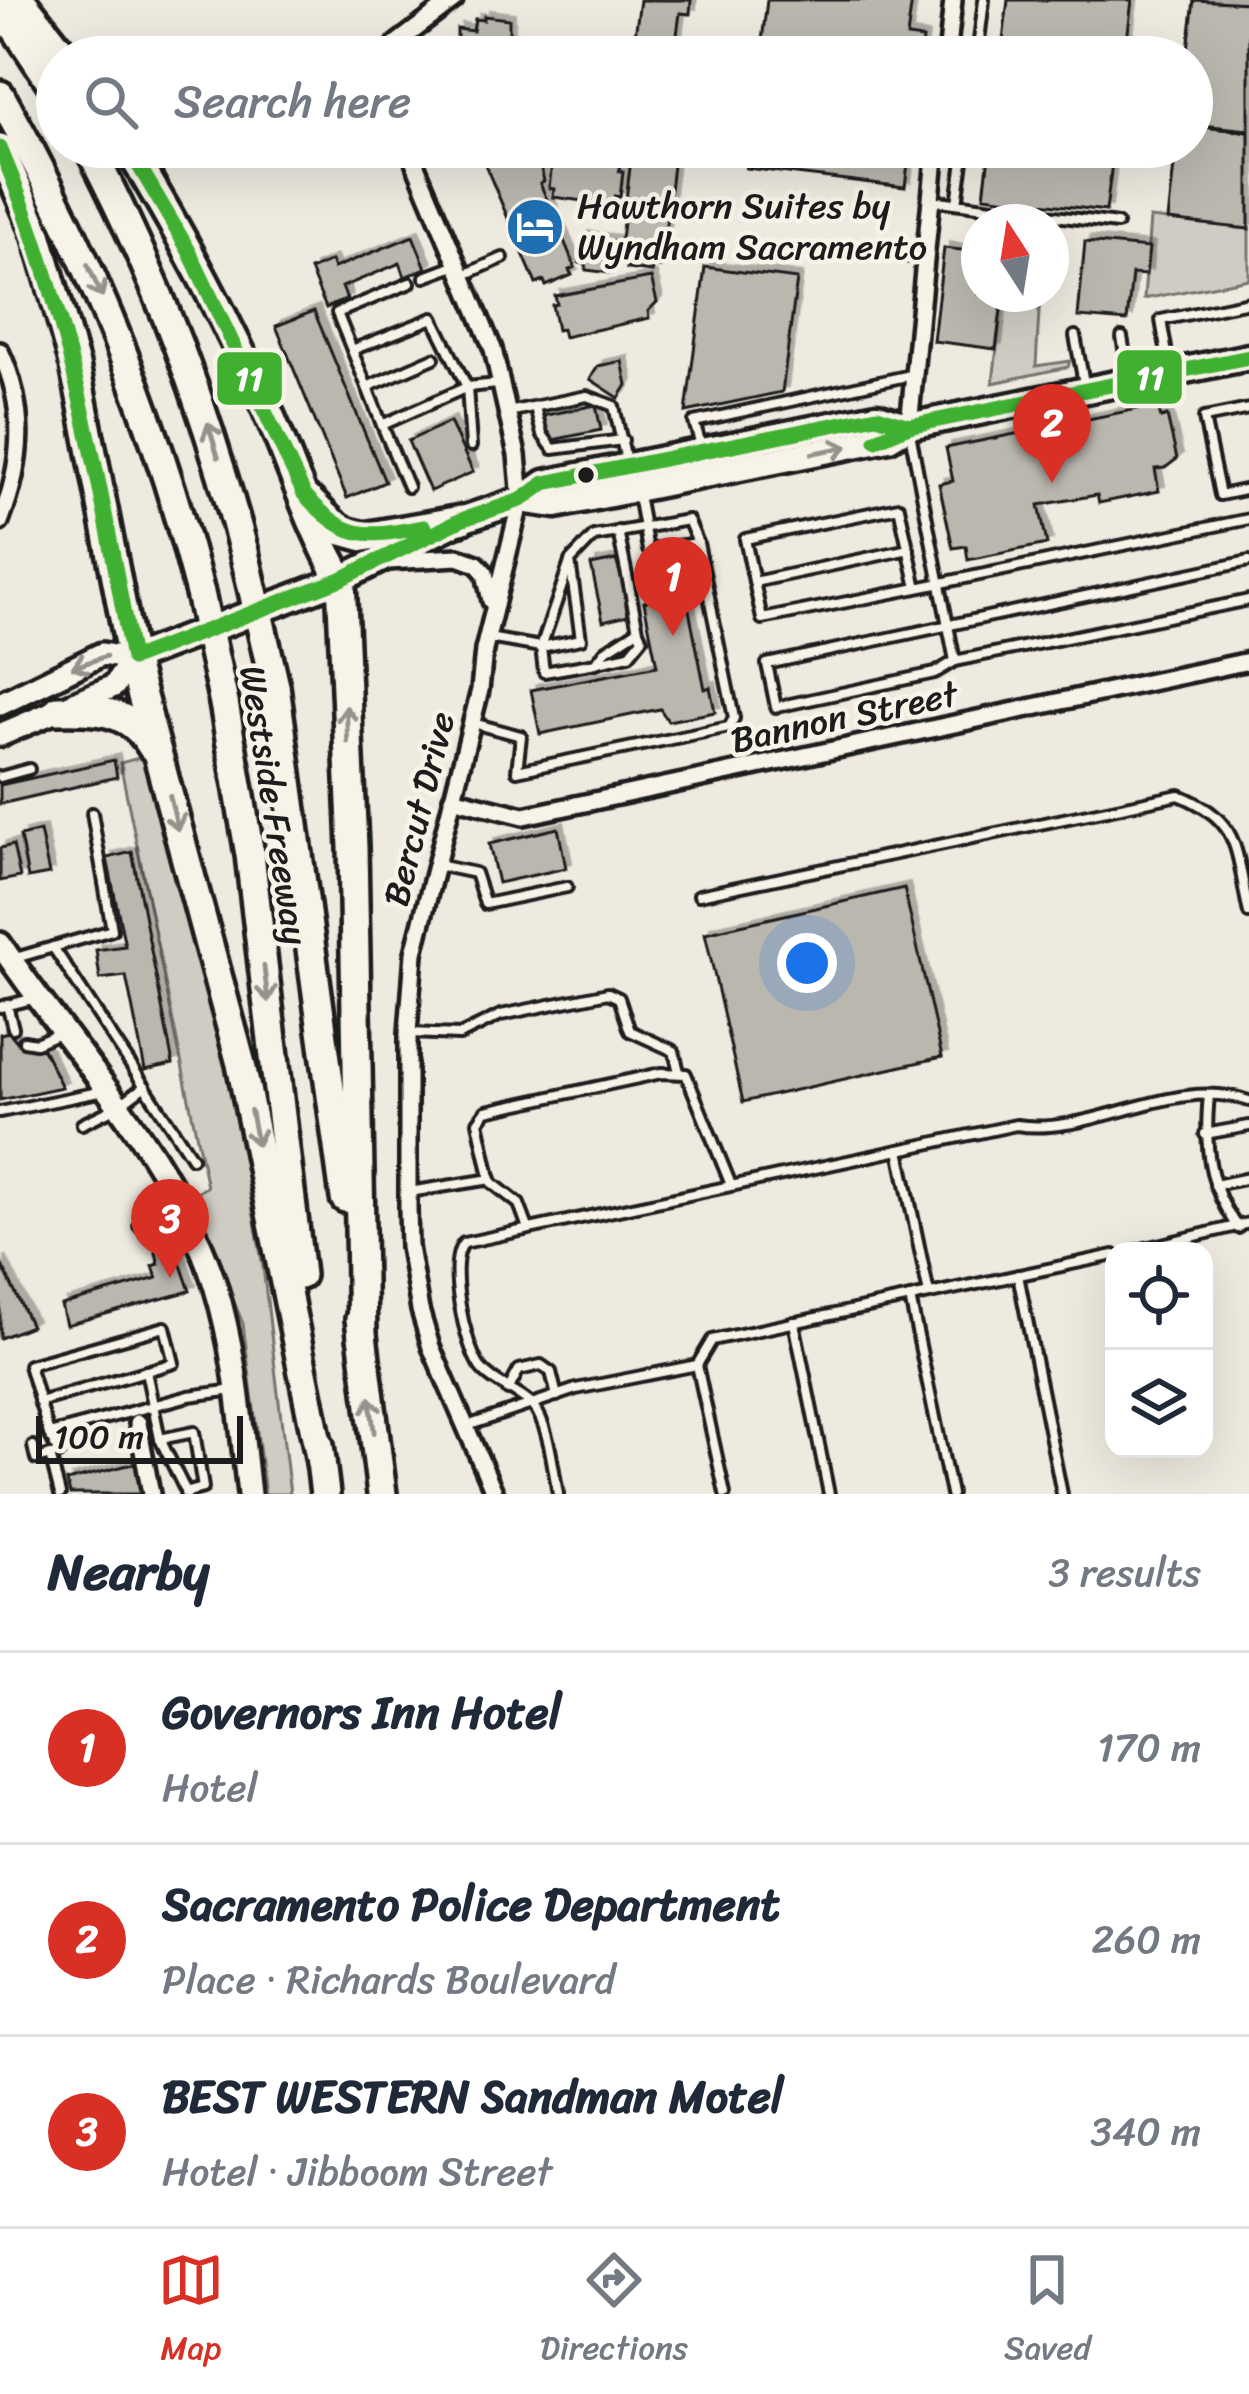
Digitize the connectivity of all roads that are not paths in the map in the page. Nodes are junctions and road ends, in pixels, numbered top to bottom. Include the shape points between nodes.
1 (22, 0) edge
2 (35, 0) edge
3 (953, 0) edge
4 (984, 0) edge
5 (451, 1) edge
6 (0, 4) edge
7 (50, 36) edge
8 (406, 36) edge
9 (949, 36) edge
10 (980, 36) edge
11 (0, 40) edge
12 (36, 60) edge
13 (0, 94) edge
14 (36, 159) edge
15 (6, 160) edge
16 (41, 168) edge
17 (99, 168) edge
18 (140, 168) edge
19 (417, 168) edge
20 (934, 168) edge
21 (961, 168) edge
22 (930, 200) junction
23 (957, 203) junction
24 (1118, 224) dead end
25 (901, 256) dead end
26 (923, 257) junction
27 (503, 258) dead end
28 (460, 270) junction
29 (425, 278) dead end
30 (410, 283) dead end
31 (1249, 302) edge
32 (1075, 336) dead end
33 (1122, 337) dead end
34 (352, 350) junction
35 (0, 351) edge
36 (1249, 357) edge
37 (434, 358) dead end
38 (1170, 373) junction
39 (913, 375) junction
40 (1130, 381) junction
41 (502, 384) junction
42 (367, 387) junction
43 (467, 388) junction
44 (1085, 390) junction
45 (535, 407) junction
46 (1249, 410) edge
47 (508, 412) junction
48 (382, 425) junction
49 (909, 427) junction
50 (623, 440) junction
51 (471, 446) dead end
52 (703, 453) junction
53 (632, 479) junction
54 (6, 484) edge
55 (408, 487) dead end
56 (1249, 489) edge
57 (304, 494) junction
58 (521, 500) junction
59 (461, 520) junction
60 (1249, 520) edge
61 (0, 522) edge
62 (644, 527) junction
63 (618, 531) junction
64 (698, 543) junction
65 (908, 549) junction
66 (570, 560) junction
67 (379, 561) junction
68 (1249, 561) edge
69 (341, 579) junction
70 (754, 582) junction
71 (938, 584) junction
72 (917, 588) junction
73 (1249, 600) edge
74 (947, 626) junction
75 (638, 630) junction
76 (488, 631) junction
77 (542, 646) junction
78 (132, 659) junction
79 (955, 661) junction
80 (1249, 661) edge
81 (596, 663) junction
82 (0, 704) edge
83 (58, 710) junction
84 (472, 722) junction
85 (0, 735) edge
86 (163, 764) junction
87 (29, 769) dead end
88 (0, 776) edge
89 (452, 798) junction
90 (92, 813) dead end
91 (434, 864) junction
92 (567, 886) dead end
93 (699, 895) dead end
94 (1249, 913) edge
95 (53, 947) junction
96 (5, 952) edge
97 (38, 998) junction
98 (4, 1006) edge
99 (13, 1028) dead end
100 (62, 1031) junction
101 (408, 1033) junction
102 (24, 1040) dead end
103 (679, 1072) junction
104 (145, 1086) junction
105 (1209, 1095) junction
106 (112, 1099) junction
107 (1249, 1101) edge
108 (0, 1112) edge
109 (82, 1124) dead end
110 (1249, 1126) edge
111 (1205, 1134) junction
112 (899, 1150) junction
113 (192, 1158) dead end
114 (1249, 1178) edge
115 (490, 1179) junction
116 (731, 1185) junction
117 (1215, 1185) junction
118 (409, 1192) junction
119 (185, 1213) junction
120 (1249, 1223) edge
121 (139, 1226) dead end
122 (527, 1228) junction
123 (1238, 1228) junction
124 (1174, 1242) edge
125 (1105, 1257) edge
126 (1018, 1275) junction
127 (929, 1294) junction
128 (910, 1298) junction
129 (794, 1322) junction
130 (362, 1336) junction
131 (698, 1365) junction
132 (146, 1371) junction
133 (236, 1390) junction
134 (508, 1390) junction
135 (557, 1396) junction
136 (40, 1402) junction
137 (532, 1404) junction
138 (156, 1405) junction
139 (138, 1423) dead end
140 (466, 1426) junction
141 (49, 1434) junction
142 (160, 1439) junction
143 (33, 1446) dead end
144 (50, 1455) junction
145 (321, 1462) junction
146 (186, 1493) edge
147 (60, 1494) edge
148 (151, 1494) edge
149 (249, 1494) edge
150 (325, 1494) edge
151 (382, 1494) edge
152 (495, 1494) edge
153 (559, 1494) edge
154 (725, 1494) edge
155 (829, 1494) edge
156 (951, 1494) edge
157 (1062, 1494) edge

1 - 7 highway, bridge
2 - 11 street
3 - 9 street
4 - 10 lane
5 - 8 street
6 - 12 highway, bridge
13 -> 14 highway, Westside Freeway, bridge
15 - 78 highway via 58,297
16 -> 145 highway, Westside Freeway, bridge via 140,392 224,703 250,855
130 -> 17 highway, Westside Freeway, bridge via 275,686 214,438 157,288
18 - 57 highway via 200,271
19 - 28 street, Bercut Drive
20 - 22 street
21 - 23 lane
22 - 23 lane
22 - 26 street
23 - 24 lane
25 - 26 lane
26 - 39 street
27 - 28 lane
28 - 29 lane
28 - 41 street, Bercut Drive
30 - 34 lane via 337,313
31 - 38 lane via 1161,320
32 - 44 lane
33 - 40 lane
34 - 42 lane
34 - 43 lane via 433,318
35 - 54 street via 20,411
36 - 38 main road
37 - 42 lane
38 - 40 main road
39 - 49 street
39 - 52 lane via 694,422
40 - 44 main road
41 - 43 lane
41 - 47 street, Bercut Drive
42 - 48 lane
43 - 48 lane
43 - 51 lane
44 - 49 main road
45 - 47 lane
45 - 50 lane via 601,401 614,406
45 - 50 lane via 553,449
46 - 56 lane via 1204,418 1220,495
47 - 58 street, Bercut Drive
48 - 55 lane
49 - 52 main road via 878,416
53 -> 49 main road via 889,438
49 - 71 lane
50 - 53 lane
52 - 53 main road
53 - 58 main road via 556,505
53 - 62 lane
54 - 61 street
57 - 59 highway via 349,535
57 - 69 highway
58 - 59 main road
58 - 76 street, Bercut Drive
59 - 67 main road
60 - 71 lane
62 - 63 lane
62 - 64 lane via 688,520
62 - 64 lane via 649,550
63 - 66 lane via 594,536
63 - 75 lane
64 - 84 lane via 733,699 729,727 517,771 521,736
65 - 70 lane
65 - 70 lane via 899,507 745,539
65 - 72 lane
66 - 77 lane
66 - 77 lane via 581,639
67 - 69 main road
67 - 76 street via 472,560 490,582
68 - 74 lane
69 - 78 main road
130 -> 69 highway
70 - 72 lane via 762,619
71 - 72 lane
71 - 74 lane
73 - 79 lane
74 - 79 lane
74 - 79 lane via 767,664 776,707 934,673
75 - 81 lane
75 - 81 lane via 642,639 629,655
76 - 77 lane
76 - 84 street, Bercut Drive
77 - 81 lane via 544,672
78 -> 82 street via 102,654
78 - 83 street via 114,686
78 - 86 highway
80 - 89 street, Bannon Street via 524,816
83 - 85 street
83 - 86 highway via 118,713 141,728
84 - 89 street, Bercut Drive
86 -> 145 highway via 241,1064
87 - 88 lane
89 - 91 street, Bercut Drive
90 - 95 lane via 112,930
91 - 92 lane via 475,873 484,904
91 - 101 street, Bercut Drive via 414,953
93 - 94 lane via 1179,794 1223,819
95 - 96 lane
95 - 104 lane
96 - 97 street
97 - 98 lane
97 - 100 street
98 - 99 lane
100 - 102 lane
100 - 106 street
101 - 103 lane via 460,1035 501,1016 608,993 619,998 630,1031 674,1051
101 - 118 street, Bercut Drive
103 - 115 lane via 486,1111 478,1122
103 - 116 lane via 690,1078
104 - 106 lane
104 - 113 lane
105 - 107 lane
105 - 111 lane
105 - 112 lane
106 - 108 lane
106 - 109 lane
106 - 119 street
110 - 111 lane
111 - 117 lane
112 - 116 lane
112 - 127 lane
114 - 117 lane
115 - 118 lane
115 - 122 lane via 519,1204
116 - 122 lane
117 - 123 lane
118 - 140 street, Bercut Drive via 420,1310
119 - 121 lane
119 - 133 street via 215,1285
120 - 123 lane
122 - 134 lane via 464,1243 453,1263 478,1365
123 - 124 lane
125 - 126 lane
126 - 127 lane
126 - 157 lane
127 - 128 lane
128 - 129 lane
128 - 156 lane
129 - 131 lane via 712,1340
129 - 155 lane
151 -> 130 highway, Westside Freeway
131 - 135 lane
131 - 154 lane
132 - 136 lane
132 - 136 lane via 174,1363 165,1327 29,1365
132 - 138 lane
133 - 138 lane
133 - 149 street
134 - 135 lane via 519,1370 541,1365
134 - 137 lane
135 - 137 lane
136 - 141 lane
137 - 140 lane
137 - 153 lane
138 - 141 lane
138 - 142 lane
139 - 148 street
140 - 152 street, Bercut Drive
141 - 144 lane via 59,1453
142 - 146 lane
142 - 146 lane via 194,1432 203,1488
143 - 144 lane via 36,1459
144 - 147 lane
145 - 150 highway, Westside Freeway

